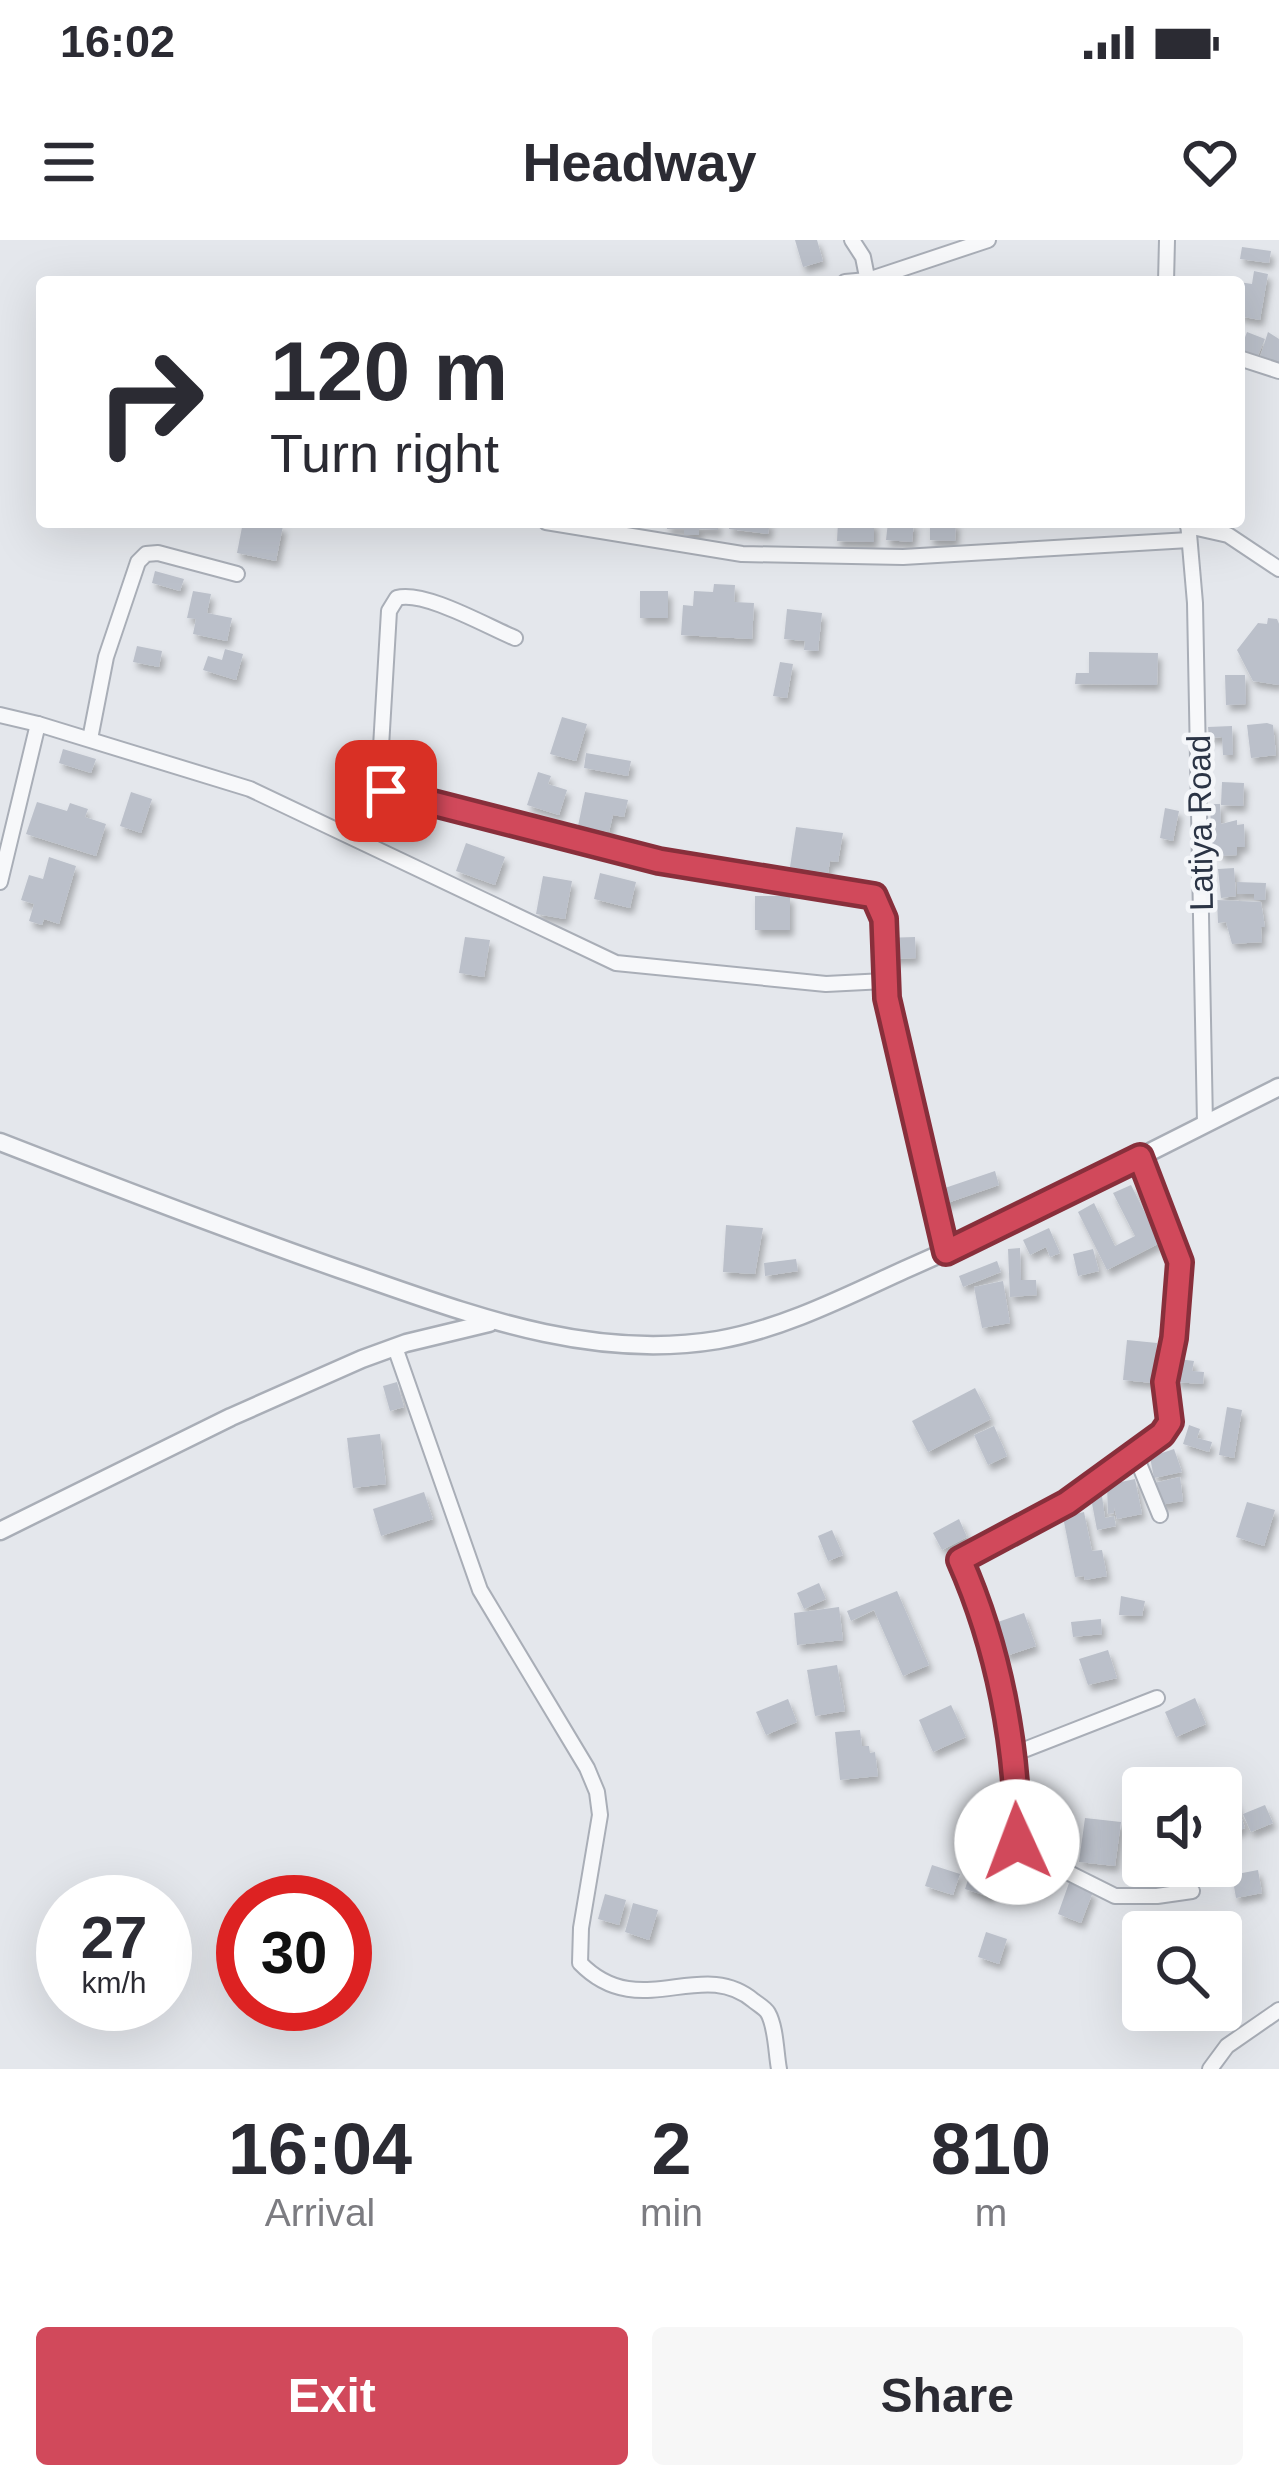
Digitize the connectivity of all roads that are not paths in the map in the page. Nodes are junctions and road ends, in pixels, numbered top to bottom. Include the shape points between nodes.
1 (852, 240) edge
2 (988, 240) edge
3 (1167, 240) edge
4 (867, 276) edge
5 (883, 276) edge
6 (1166, 276) edge
7 (1245, 360) edge
8 (1279, 371) edge
9 (583, 528) edge
10 (1188, 529) edge
11 (1279, 568) edge
12 (237, 574) dead end
13 (515, 638) dead end
14 (0, 716) edge
15 (38, 724) junction
16 (90, 740) junction
17 (0, 882) edge
18 (885, 981) junction
19 (1279, 1087) edge
20 (1205, 1124) junction
21 (0, 1142) edge
22 (1140, 1157) junction
23 (946, 1252) junction
24 (493, 1322) junction
25 (398, 1353) dead end
26 (1135, 1454) junction
27 (1160, 1515) dead end
28 (0, 1531) edge
29 (1157, 1698) dead end
30 (1011, 1755) junction
31 (1192, 1891) dead end
32 (1279, 2010) edge
33 (779, 2069) edge
34 (1210, 2069) edge

1 - 4 street
2 - 5 street
3 - 6 street
7 - 8 street
9 - 10 street via 742,554 903,557
10 - 11 street via 1228,535
10 - 20 street, Latiya Road
12 - 16 street via 158,553 138,562 106,657
13 - 18 street via 425,600 397,598 389,611 380,764 386,791 659,861 874,896 884,919
14 - 15 street
15 - 16 street
15 - 17 street
16 - 18 street via 250,789 616,963 826,984
18 - 23 street
19 - 20 street
20 - 22 street
21 - 24 street
22 - 23 street
22 - 26 street via 1180,1262 1165,1382 1170,1422
23 - 24 street via 721,1339 617,1345
24 - 28 street via 362,1359
25 - 33 street via 480,1590 596,1792 600,1815 580,1963 622,1989 738,1988 769,2013
26 - 27 street
26 - 30 street via 1067,1503 960,1560 983,1613
29 - 30 street
30 - 31 street via 1017,1842 1029,1852 1115,1895
32 - 34 street via 1227,2046

